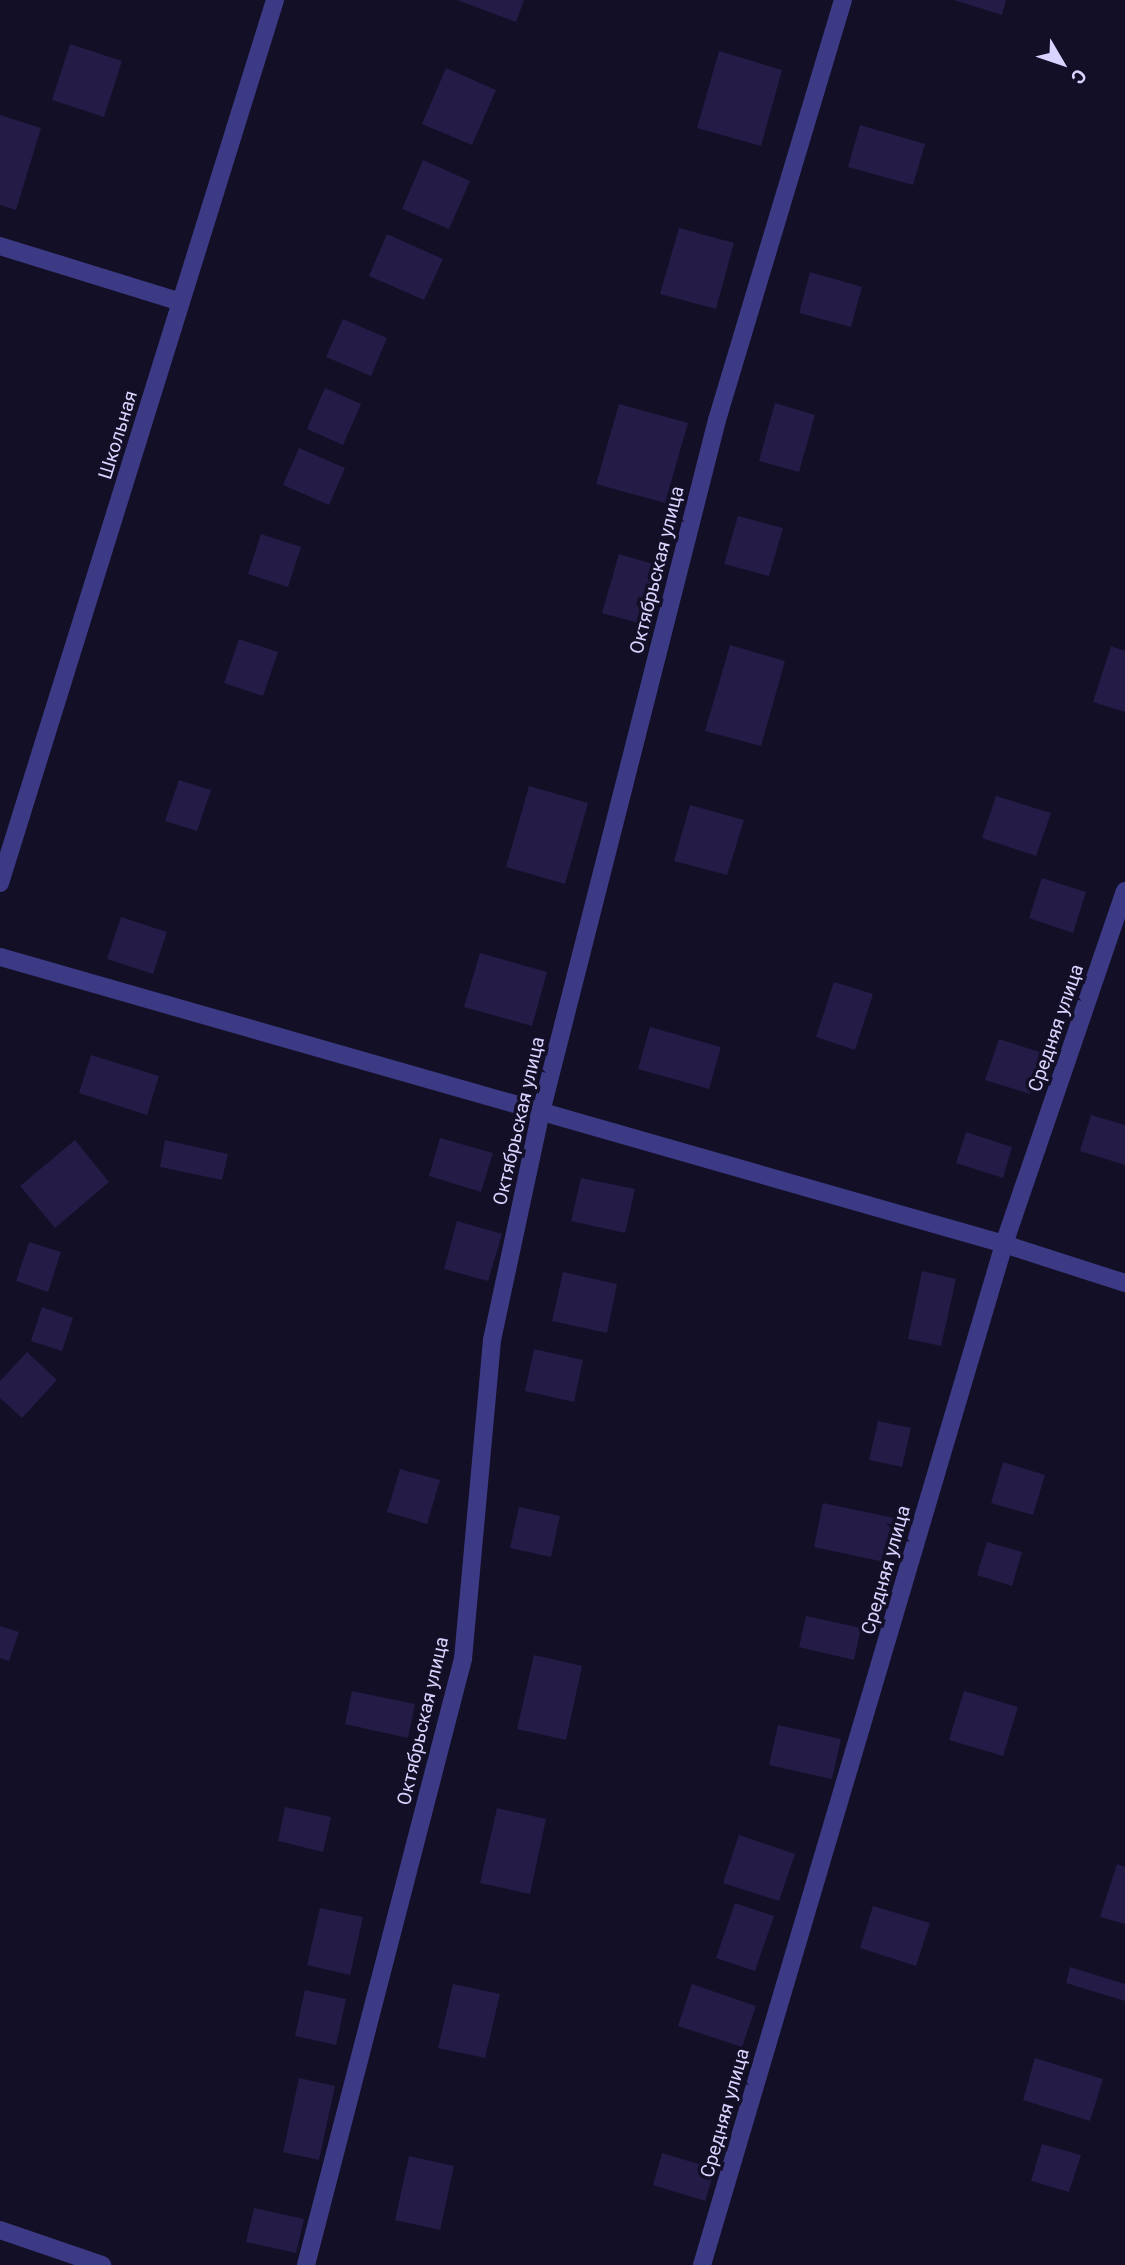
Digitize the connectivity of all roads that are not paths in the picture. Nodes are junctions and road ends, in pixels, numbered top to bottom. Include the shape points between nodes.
1 (275, 0) edge
2 (843, 0) edge
3 (0, 246) edge
4 (181, 302) junction
5 (0, 883) edge
6 (1125, 891) edge
7 (0, 957) edge
8 (541, 1112) junction
9 (1004, 1244) junction
10 (1125, 1283) edge
11 (0, 2230) edge
12 (102, 2265) edge
13 (306, 2265) edge
14 (702, 2265) edge

1 - 4 street, Школьная
2 - 8 street, Октябрьская улица via 716,421
3 - 4 street
4 - 5 street, Школьная
6 - 9 street, Средняя улица
7 - 8 street
8 - 9 street
8 - 13 street, Октябрьская улица via 492,1340 464,1658
9 - 10 street
9 - 14 street, Средняя улица
11 - 12 street

